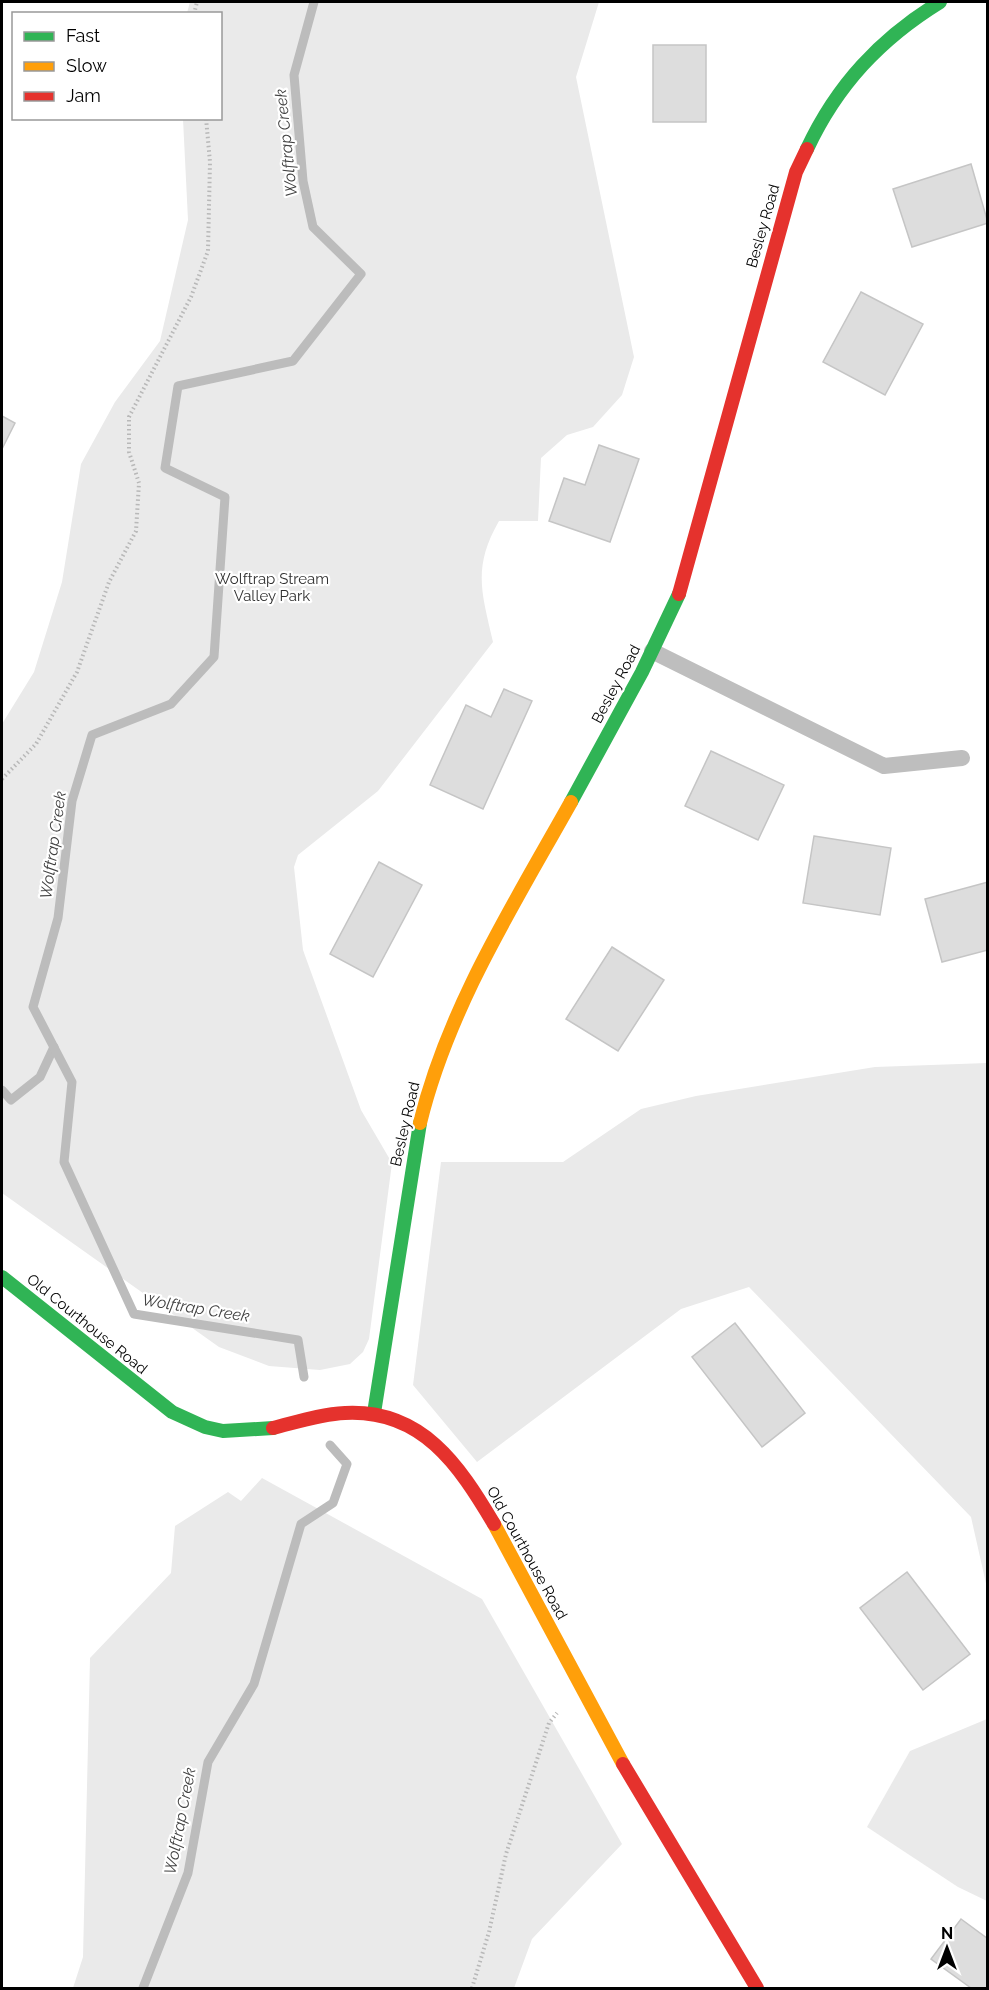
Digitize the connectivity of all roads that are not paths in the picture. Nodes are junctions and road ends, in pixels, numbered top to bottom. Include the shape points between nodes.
1 (940, 2) edge
2 (652, 651) junction
3 (962, 758) dead end
4 (2, 1277) edge
5 (374, 1413) junction
6 (757, 1989) edge

1 - 2 street, Besley Road via 912,17 874,48 844,82 808,144 796,172 758,306 696,541 677,601
2 - 3 lane via 884,766
2 - 5 street, Besley Road via 492,944 445,1044 428,1091 414,1150
4 - 5 street, Old Courthouse Road via 150,1395 192,1422 221,1431 249,1431 346,1411
5 - 6 street, Old Courthouse Road via 417,1430 442,1451 473,1490 512,1554 648,1810

